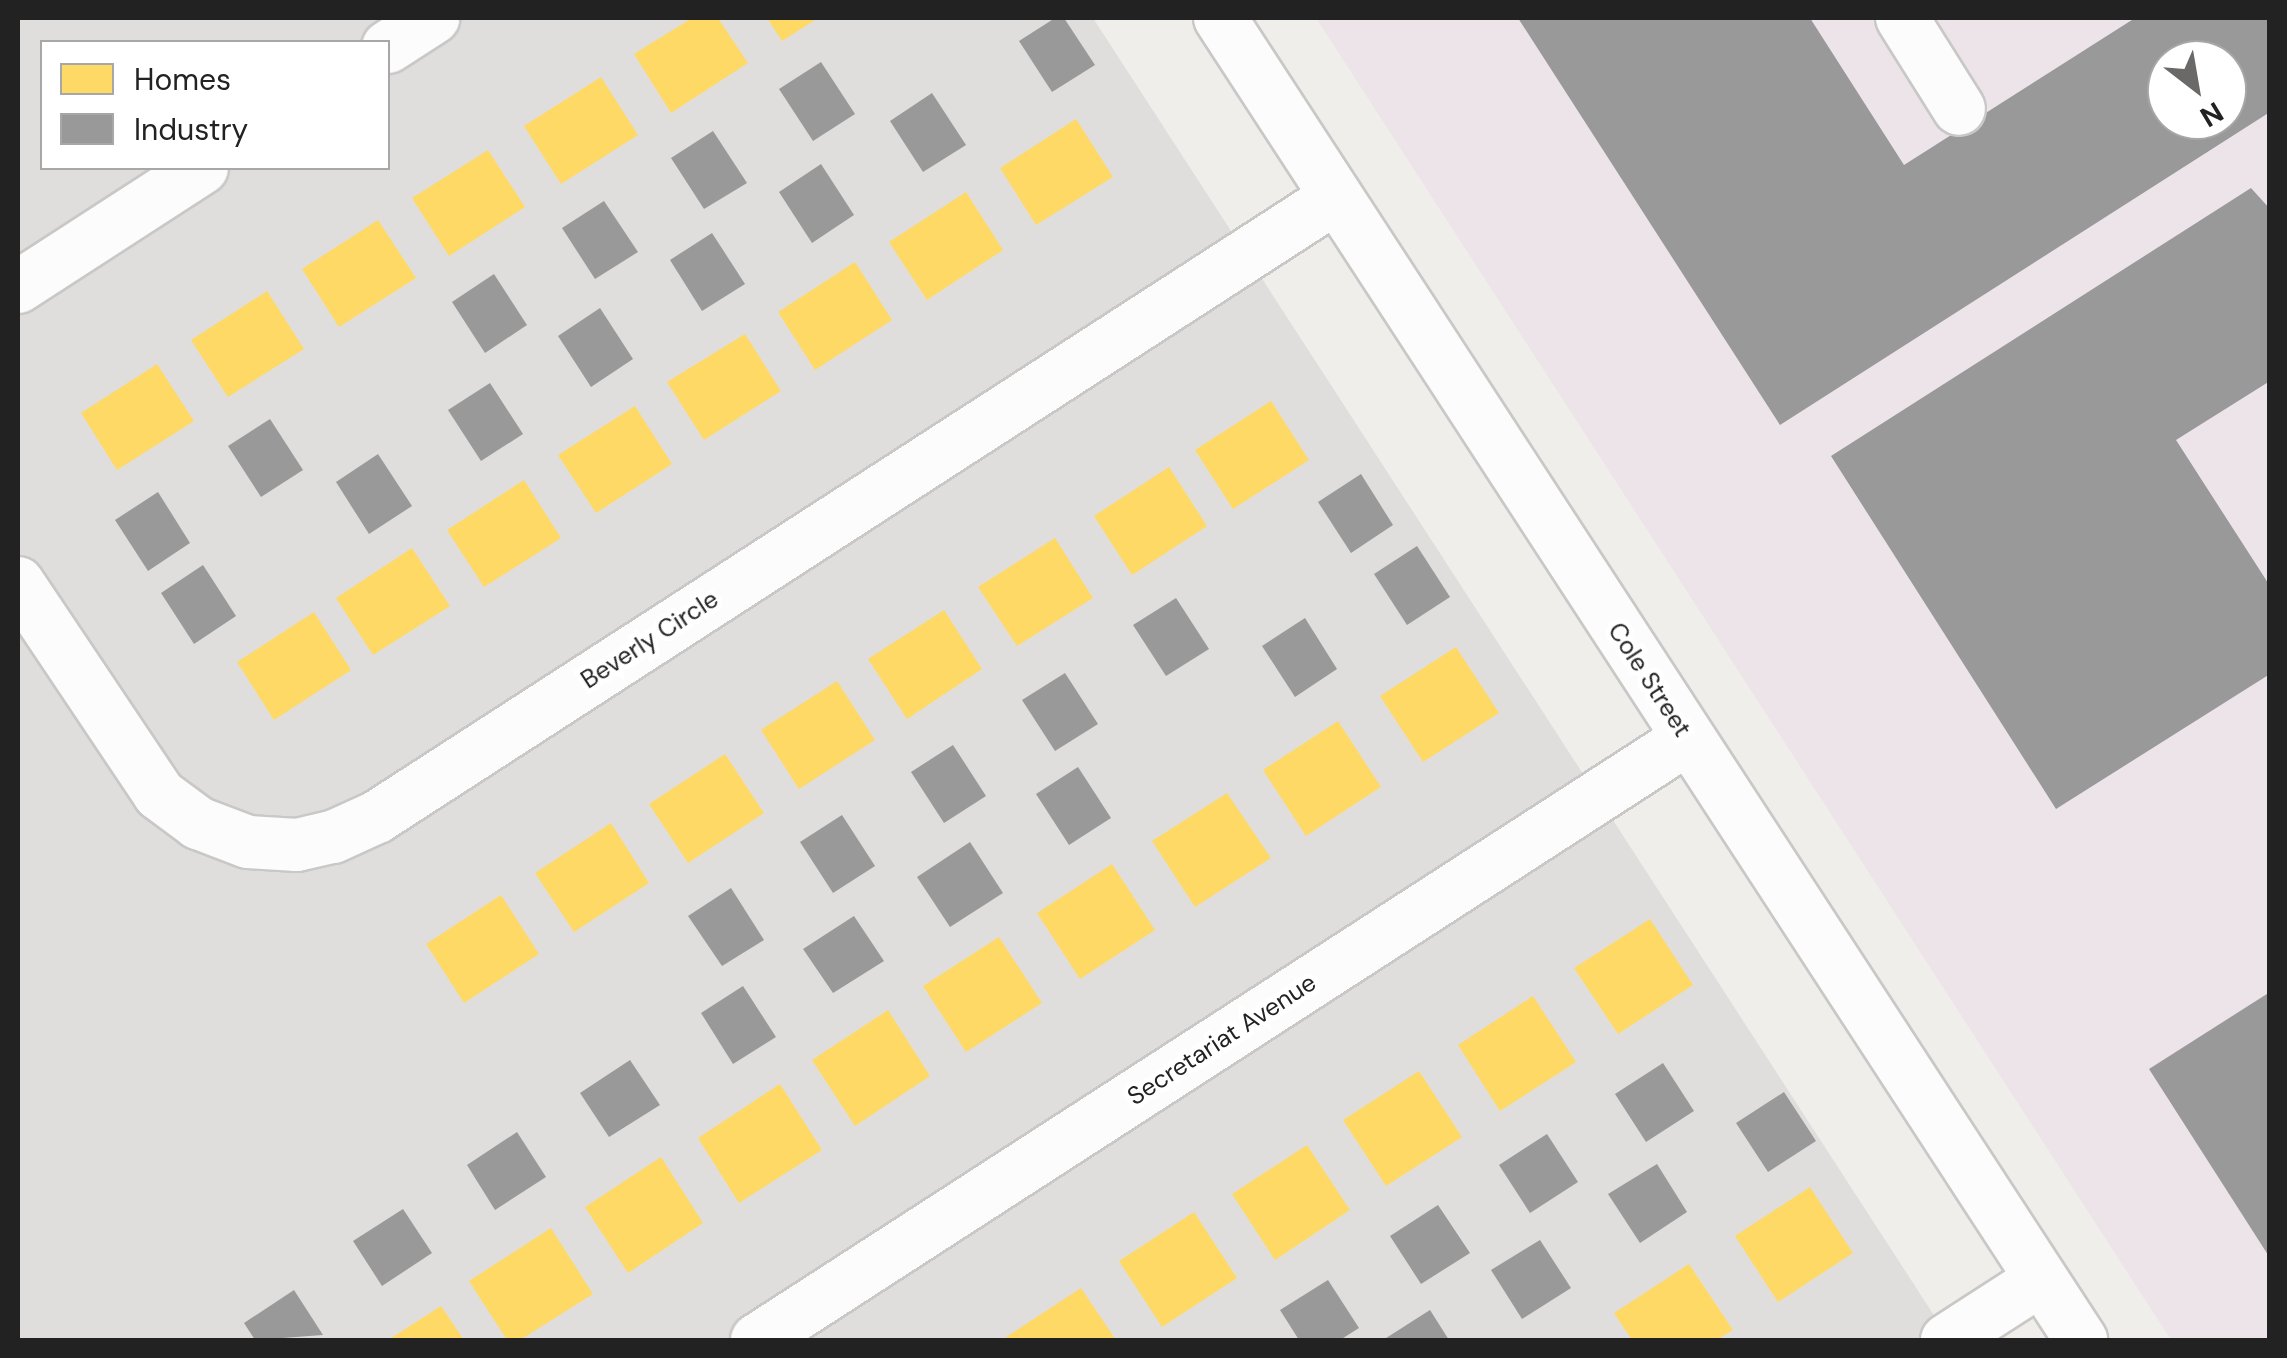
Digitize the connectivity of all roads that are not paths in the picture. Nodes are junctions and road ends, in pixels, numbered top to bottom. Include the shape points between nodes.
1 (434, 18) edge
2 (1220, 18) edge
3 (1902, 18) edge
4 (390, 46) edge
5 (1959, 110) dead end
6 (199, 170) edge
7 (1336, 198) junction
8 (18, 286) edge
9 (18, 583) edge
10 (1687, 739) junction
11 (2040, 1280) junction
12 (757, 1340) edge
13 (1948, 1340) edge
14 (2080, 1340) edge

1 - 4 street
2 - 7 street, Cole Street
3 - 5 street
6 - 8 street
7 - 9 street, Beverly Circle via 377,817 334,837 248,842 198,823 159,794
7 - 10 street, Cole Street
10 - 11 street, Cole Street
10 - 12 street, Secretariat Avenue
11 - 13 street
11 - 14 street, Cole Street

